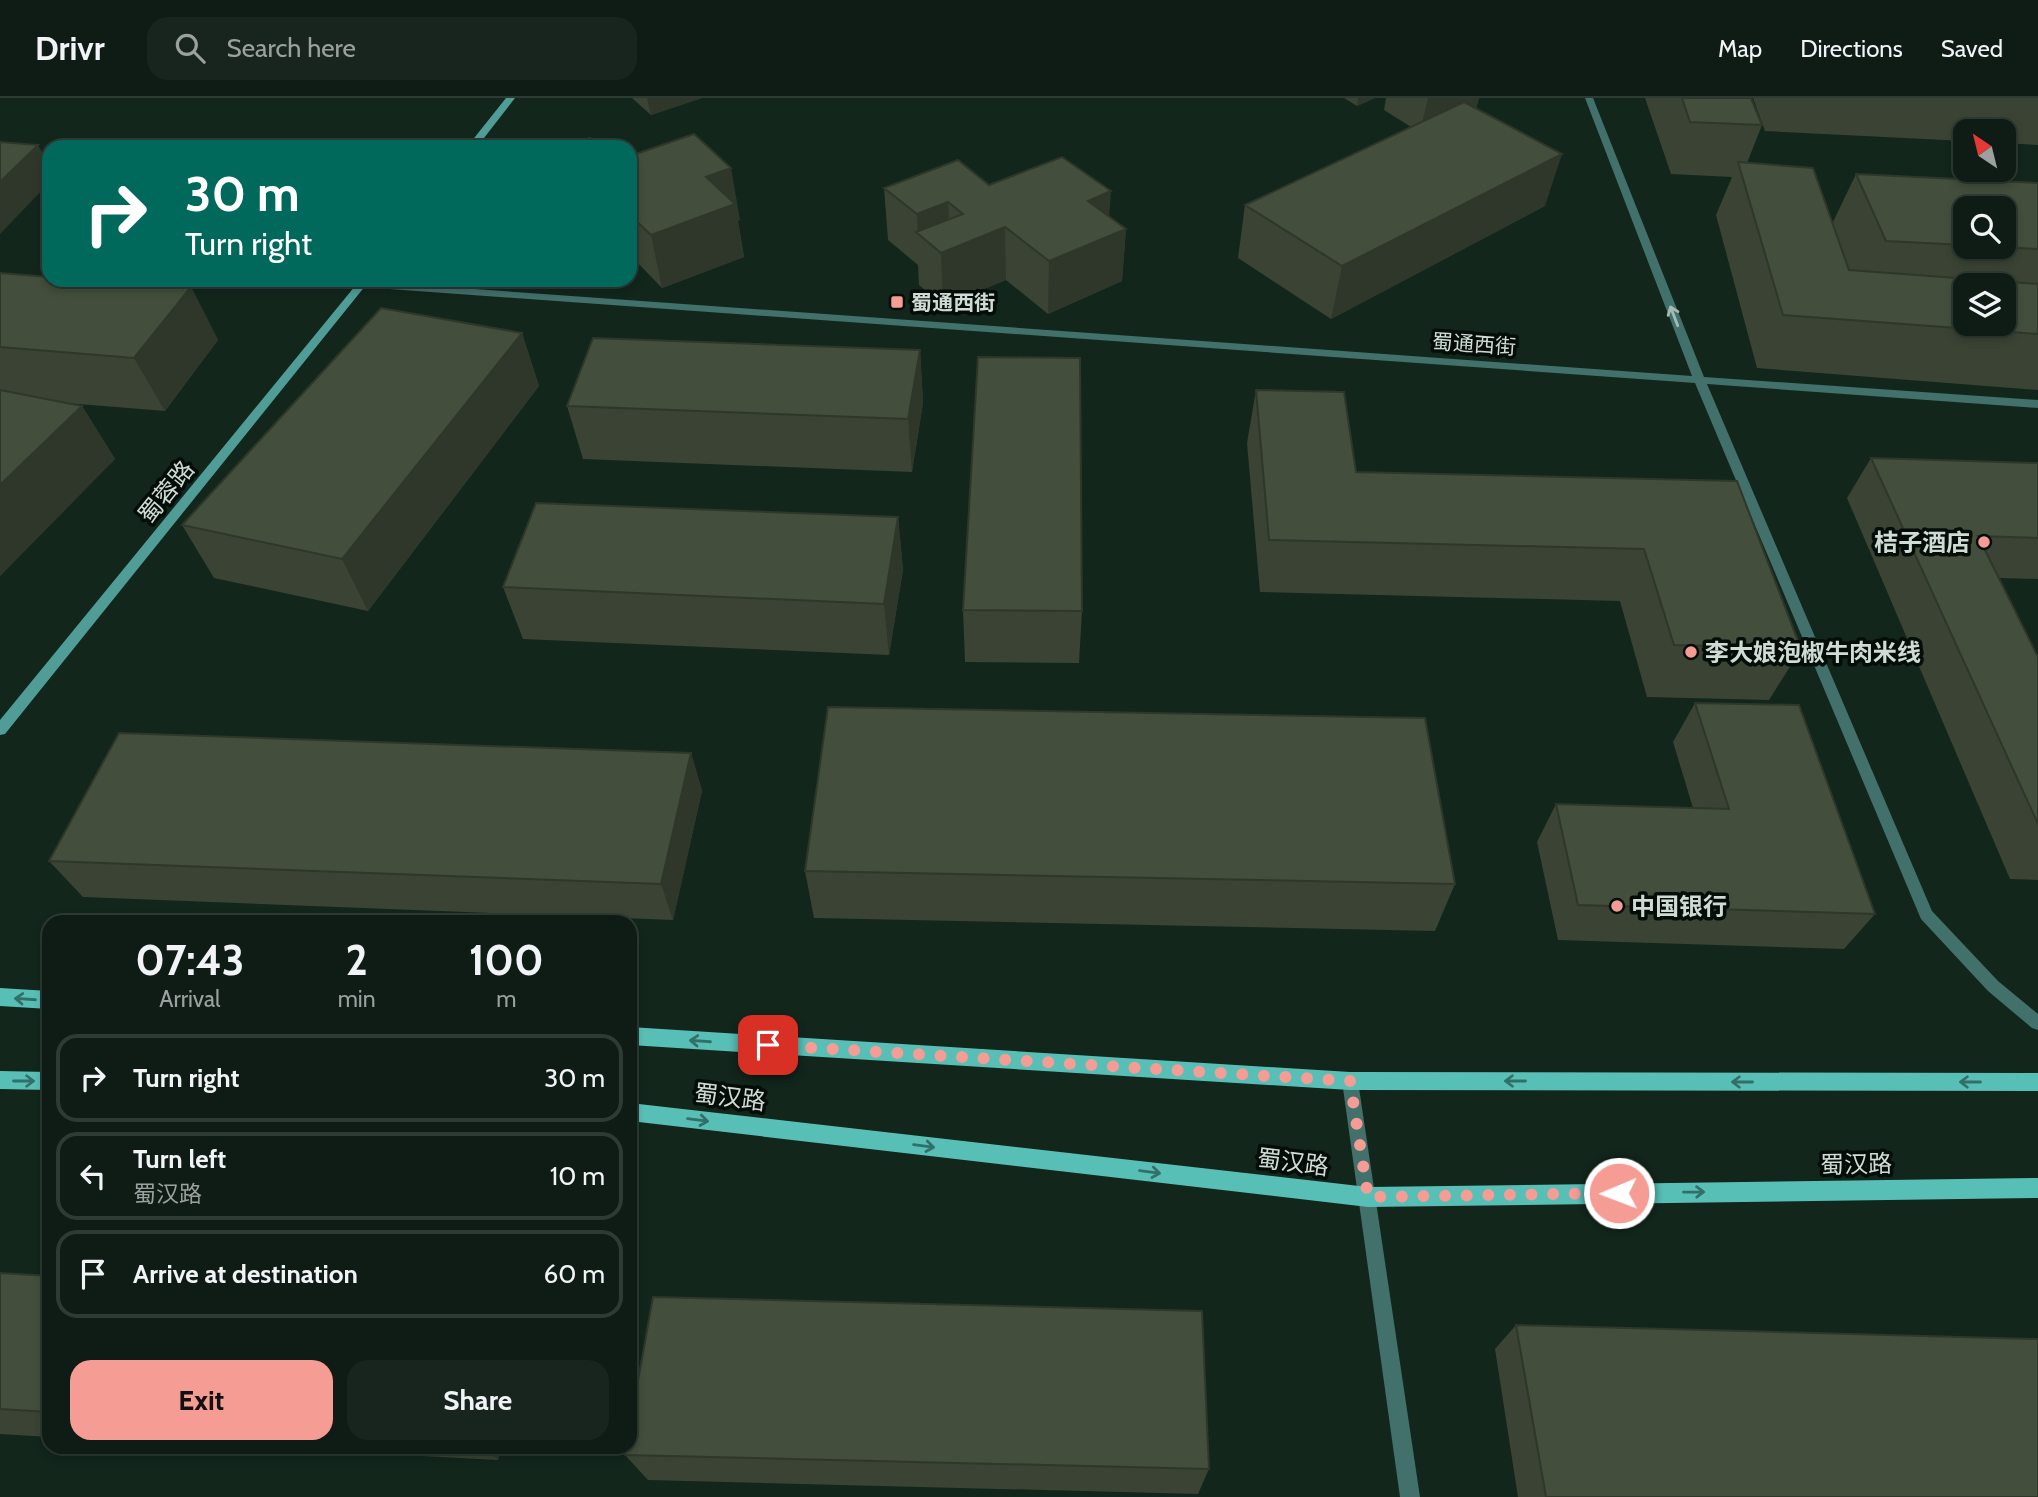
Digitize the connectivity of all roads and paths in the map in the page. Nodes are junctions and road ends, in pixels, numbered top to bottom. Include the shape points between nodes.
1 (511, 98) edge
2 (1589, 98) edge
3 (478, 140) edge
4 (360, 287) edge
5 (433, 287) edge
6 (1699, 379) junction
7 (2038, 404) edge
8 (0, 730) edge
9 (0, 997) edge
10 (42, 1000) edge
11 (2038, 1023) edge
12 (637, 1036) edge
13 (0, 1080) edge
14 (42, 1081) edge
15 (1350, 1081) junction
16 (2038, 1082) edge
17 (637, 1113) edge
18 (2038, 1188) edge
19 (1368, 1197) junction
20 (1410, 1497) edge

1 - 3 street
6 -> 2 street
4 - 8 street, 蜀蓉路
5 - 6 street, 蜀通西街
6 - 7 street, 蜀通西街
6 - 11 street via 1926,915 1993,986
10 -> 9 main road
15 -> 12 main road
13 -> 14 main road
16 -> 15 main road
15 - 19 street
17 -> 19 main road, 蜀汉路
19 -> 18 main road, 蜀汉路
19 - 20 street

